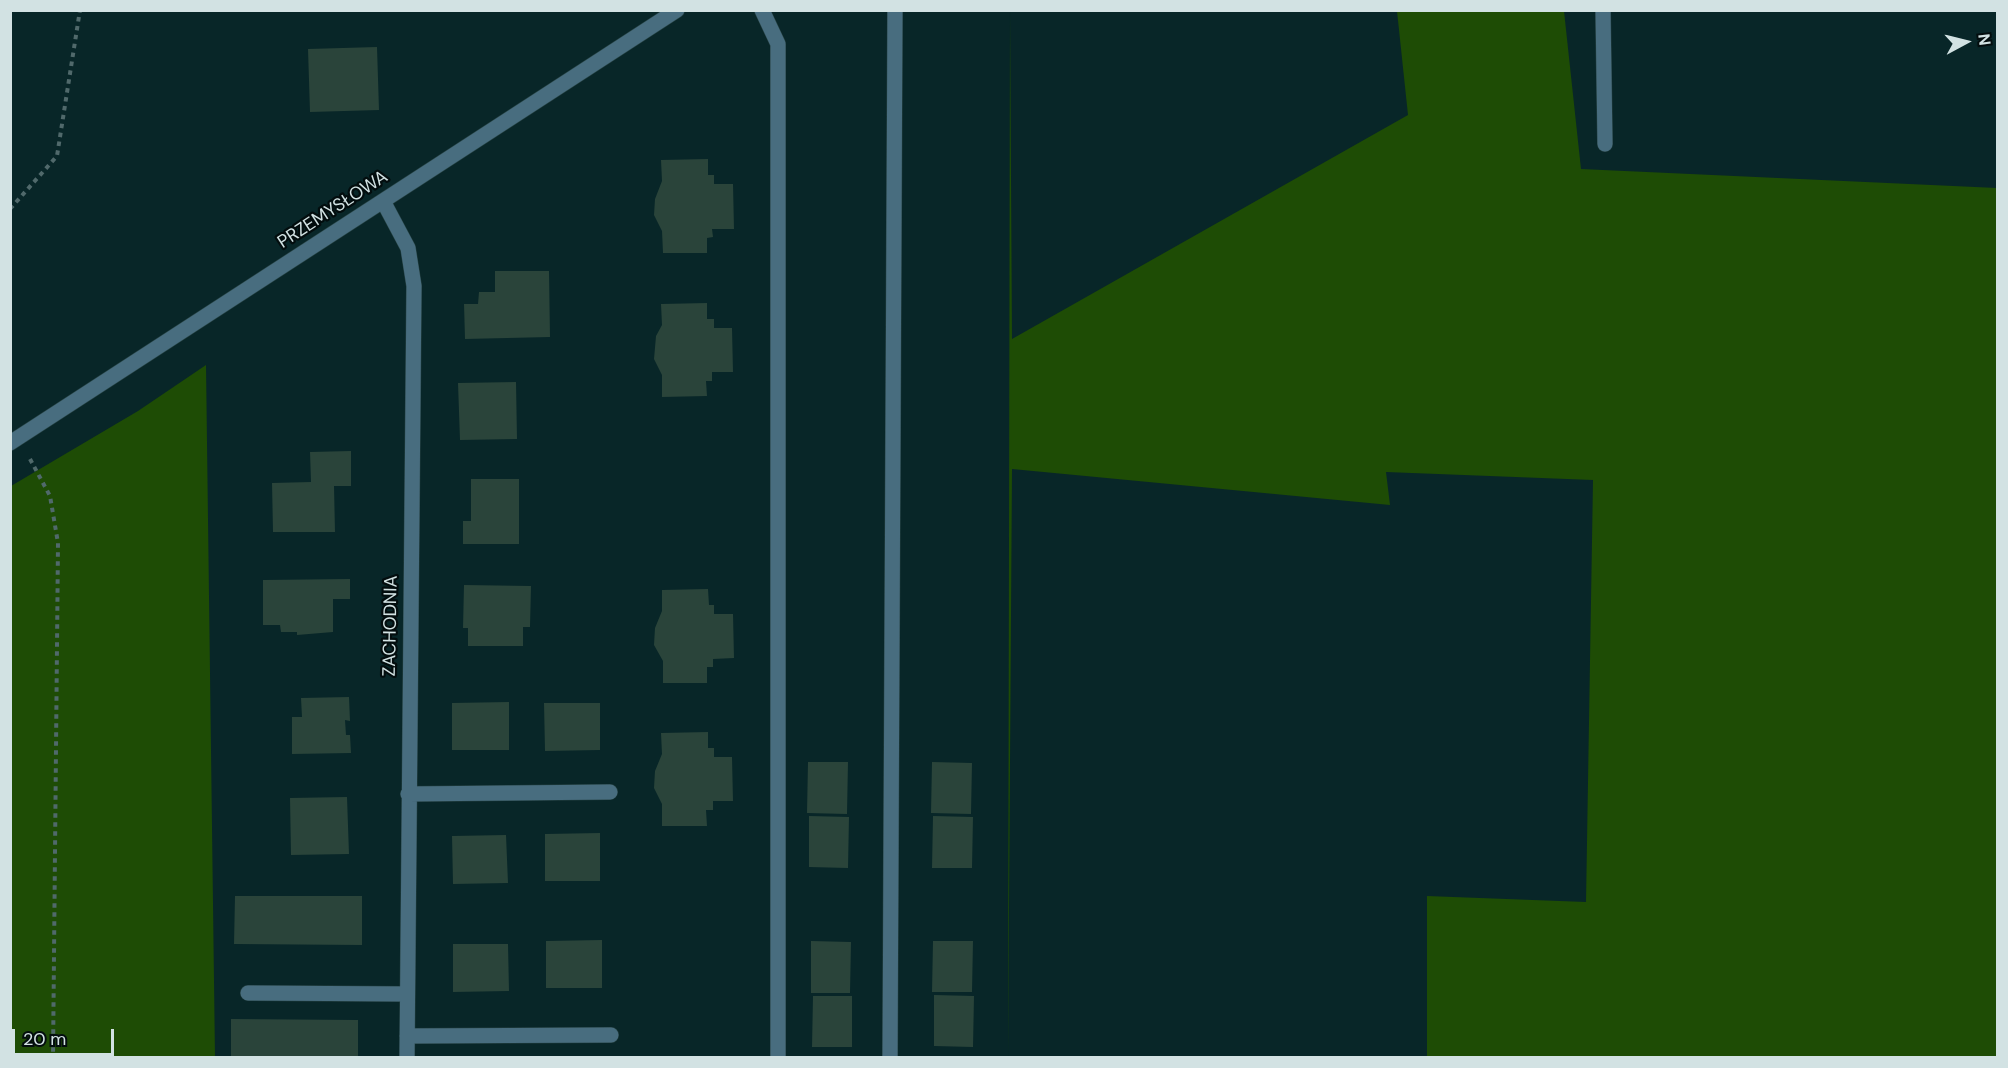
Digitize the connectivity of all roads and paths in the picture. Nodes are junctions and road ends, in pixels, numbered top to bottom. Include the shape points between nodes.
1 (80, 10) edge
2 (677, 10) edge
3 (762, 10) edge
4 (895, 10) edge
5 (1603, 10) edge
6 (1605, 144) dead end
7 (383, 201) junction
8 (10, 208) edge
9 (14, 440) edge
10 (610, 792) dead end
11 (408, 794) junction
12 (248, 993) dead end
13 (406, 994) junction
14 (611, 1035) dead end
15 (407, 1036) junction
16 (53, 1058) edge
17 (407, 1058) edge
18 (778, 1058) edge
19 (890, 1058) edge

1 - 8 path via 57,156
2 - 7 street, PRZEMYSŁOWA
3 - 18 street via 778,44
4 - 19 street
5 - 6 street
7 - 9 street, PRZEMYSŁOWA
7 - 11 street, ZACHODNIA via 408,248 414,286
9 - 16 path via 50,496 58,543
10 - 11 street
11 - 13 street, ZACHODNIA
12 - 13 street
13 - 15 street, ZACHODNIA
14 - 15 street
15 - 17 street, ZACHODNIA

